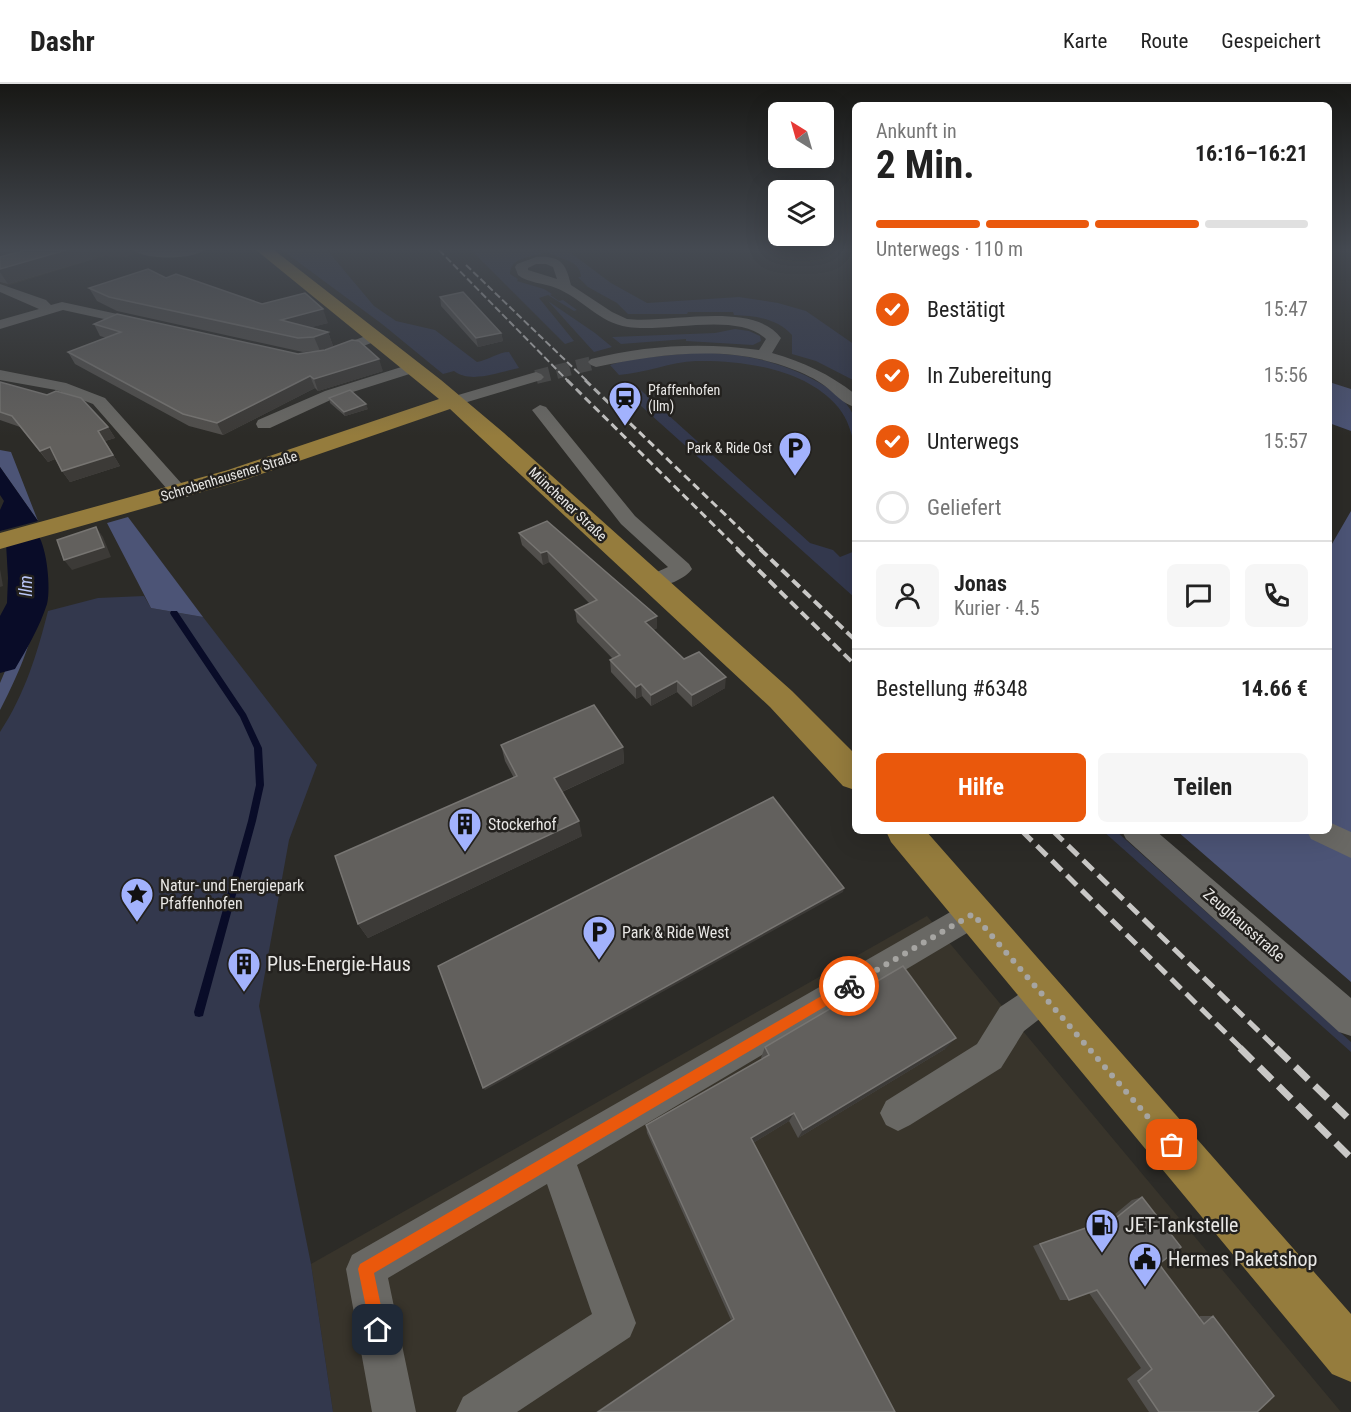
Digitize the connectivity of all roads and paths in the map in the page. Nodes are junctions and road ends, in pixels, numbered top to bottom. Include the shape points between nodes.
1 (42, 312) edge
2 (76, 312) edge
3 (342, 312) edge
4 (602, 312) edge
5 (0, 325) edge
6 (162, 328) edge
7 (374, 337) junction
8 (762, 356) junction
9 (311, 359) edge
10 (596, 362) tunnel mouth
11 (414, 368) junction
12 (0, 375) edge
13 (536, 377) tunnel mouth
14 (317, 380) edge
15 (331, 394) junction
16 (852, 399) edge
17 (454, 401) junction
18 (540, 410) dead end
19 (264, 424) dead end
20 (181, 493) junction
21 (0, 541) edge
22 (653, 582) junction
23 (852, 773) edge
24 (906, 834) edge
25 (1139, 834) edge
26 (1327, 834) edge
27 (1351, 846) edge
28 (973, 914) junction
29 (1044, 996) junction
30 (1351, 1020) edge
31 (898, 1113) dead end
32 (556, 1158) junction
33 (1351, 1355) edge
34 (394, 1412) edge
35 (478, 1412) edge

1 - 5 street
2 - 6 street
3 - 7 main road, Münchener Straße
4 - 8 street via 626,323 734,322 760,327 772,334 774,341
7 - 9 street
7 - 11 main road, Münchener Straße
8 - 10 street via 683,349
8 - 16 street via 820,376
11 - 15 street
11 - 17 main road, Münchener Straße
12 - 20 street via 60,386 99,401
13 - 17 street
14 - 15 street
15 - 19 street
17 - 20 main road, Schrobenhausener Straße
17 - 22 main road, Münchener Straße
18 - 22 street via 628,520 682,569
20 - 21 main road, Schrobenhausener Straße
22 - 23 main road, Münchener Straße via 781,699
24 - 28 main road
25 - 30 street, Zeughausstraße
26 - 27 street
28 - 29 main road
28 - 32 street
29 - 31 street via 1012,1019 989,1056
29 - 33 main road
32 - 34 street via 366,1269
32 - 35 street via 616,1323

